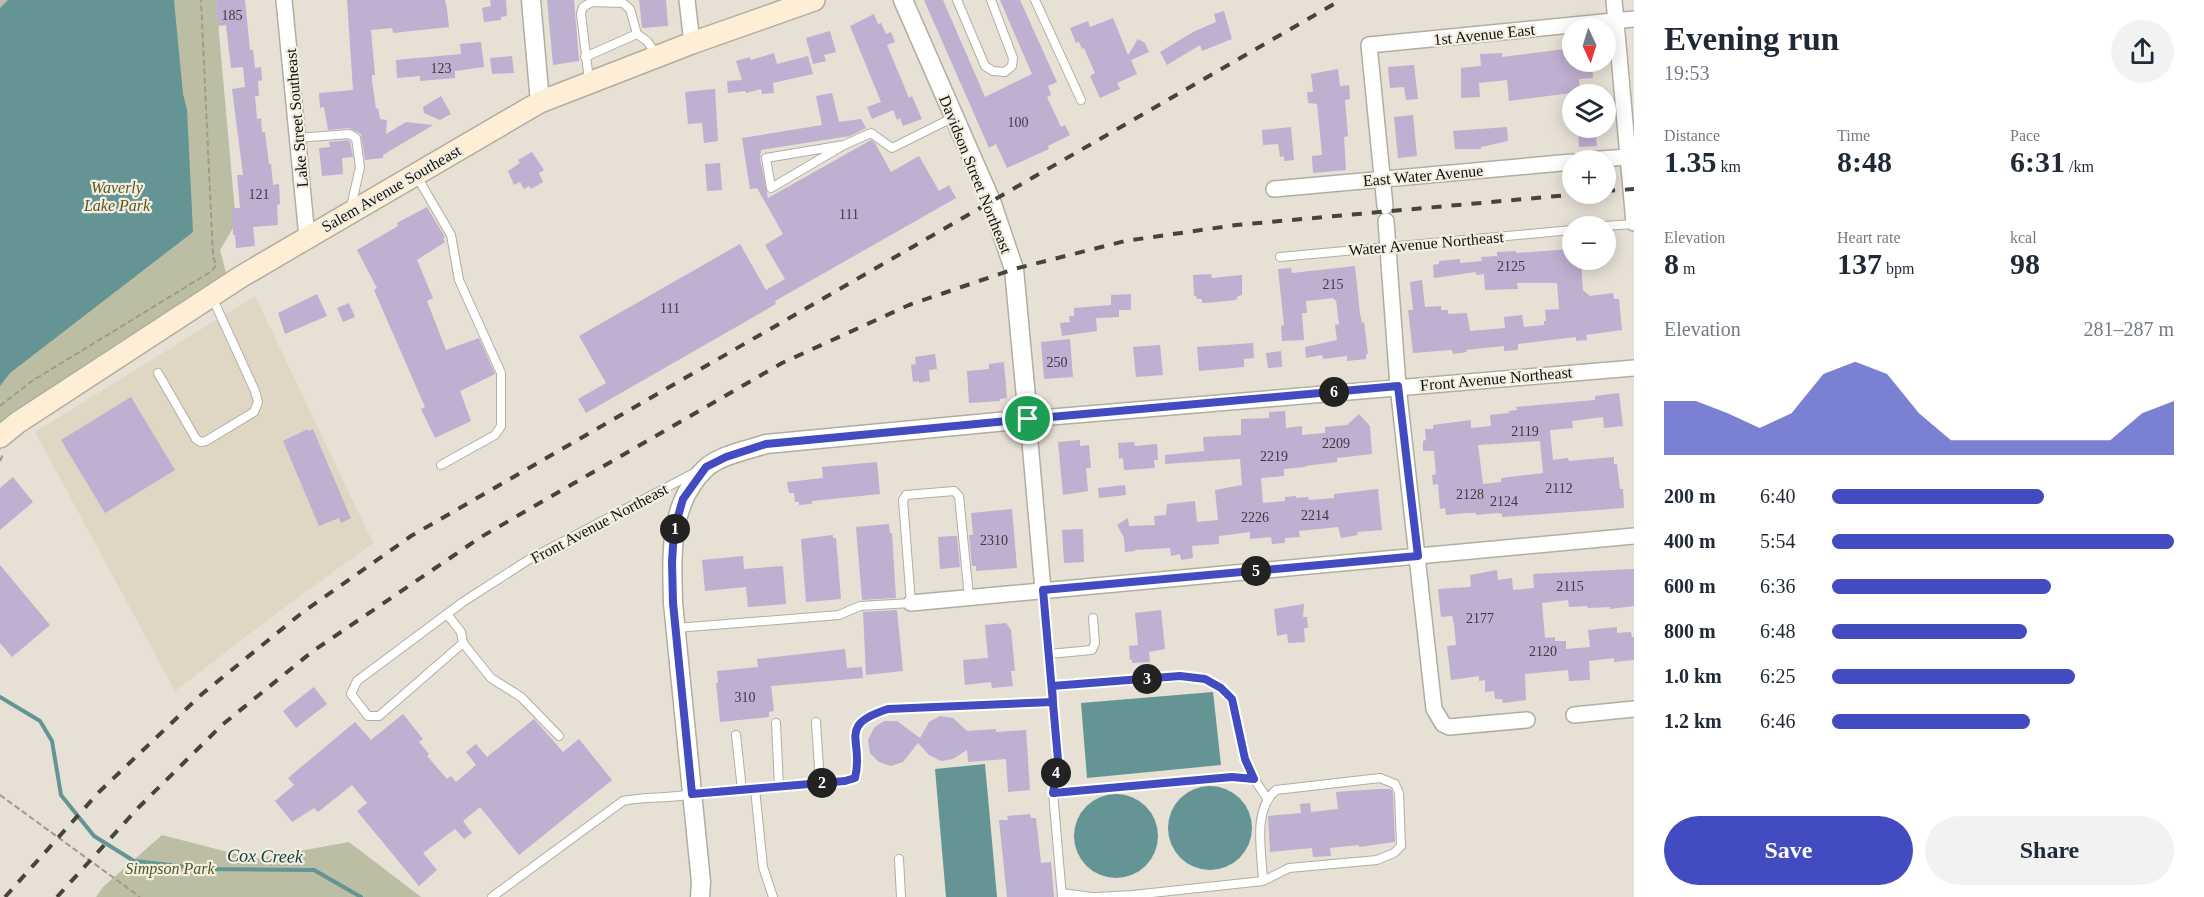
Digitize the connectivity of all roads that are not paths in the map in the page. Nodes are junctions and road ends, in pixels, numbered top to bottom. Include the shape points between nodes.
1 (284, 0) edge
2 (531, 0) edge
3 (687, 0) edge
4 (814, 0) edge
5 (903, 0) edge
6 (957, 0) edge
7 (991, 0) edge
8 (1035, 0) edge
9 (1614, 0) edge
10 (1616, 18) edge
11 (1634, 19) edge
12 (1616, 20) joint
13 (1562, 25) edge
14 (637, 34) junction
15 (692, 43) junction
16 (658, 56) junction
17 (585, 57) junction
18 (589, 82) junction
19 (1081, 100) dead end
20 (540, 102) junction
21 (954, 117) junction
22 (297, 138) junction
23 (844, 145) junction
24 (1628, 157) junction
25 (1616, 158) edge
26 (1562, 163) edge
27 (416, 173) junction
28 (1382, 179) junction
29 (1274, 189) dead end
30 (1384, 206) dead end
31 (351, 211) junction
32 (1386, 221) dead end
33 (1634, 224) edge
34 (1616, 225) edge
35 (1562, 231) edge
36 (307, 237) junction
37 (1389, 247) junction
38 (1280, 257) dead end
39 (211, 296) junction
40 (1634, 368) edge
41 (158, 373) dead end
42 (1398, 386) junction
43 (1028, 419) junction
44 (0, 437) edge
45 (441, 465) dead end
46 (706, 467) junction
47 (1634, 536) edge
48 (1418, 556) junction
49 (1043, 590) junction
50 (969, 597) junction
51 (911, 603) junction
52 (447, 614) junction
53 (1093, 618) dead end
54 (676, 628) junction
55 (463, 643) junction
56 (1049, 654) junction
57 (1052, 686) junction
58 (1053, 702) junction
59 (1634, 709) edge
60 (1574, 716) dead end
61 (1527, 720) dead end
62 (816, 722) dead end
63 (776, 723) dead end
64 (736, 735) dead end
65 (559, 736) dead end
66 (1254, 779) junction
67 (820, 783) junction
68 (779, 787) junction
69 (755, 789) junction
70 (742, 790) junction
71 (1053, 793) junction
72 (692, 794) junction
73 (1267, 798) junction
74 (899, 859) dead end
75 (1263, 881) junction
76 (1062, 895) edge
77 (492, 897) edge
78 (700, 897) edge
79 (773, 897) edge
80 (901, 897) edge
81 (1094, 897) edge

1 - 22 street, Lake Street Southeast
2 - 20 street
3 - 15 street
4 - 15 main road, Salem Avenue Southeast
5 - 21 street, Davidson Street Northeast
6 - 7 lane via 985,66 1005,72 1012,66 1013,58
8 - 19 lane
9 - 10 street
11 - 12 street, 1st Avenue East
12 - 24 street
13 - 28 street, 1st Avenue East via 1369,45
14 - 16 lane
14 - 17 lane
14 - 17 lane via 630,9 623,3 592,2 583,7 581,14
15 - 16 main road, Salem Avenue Southeast
16 - 18 main road, Salem Avenue Southeast
17 - 18 lane
18 - 20 main road, Salem Avenue Southeast
20 - 27 main road, Salem Avenue Southeast
21 - 23 lane via 892,148 871,133
21 - 43 street, Davidson Street Northeast via 991,201 1014,269
22 - 31 lane via 349,134 356,138 360,167
22 - 36 street, Lake Street Southeast
23 - 23 lane via 766,158 771,188 814,164
24 - 25 street
24 - 33 street
26 - 28 street, East Water Avenue
27 - 31 main road, Salem Avenue Southeast
27 - 45 lane via 451,235 459,280 501,373 501,426 495,435
28 - 29 street, East Water Avenue
28 - 30 street
31 - 36 main road, Salem Avenue Southeast
32 - 37 street
33 - 34 lane
35 - 37 lane, Water Avenue Northeast
36 - 39 main road, Salem Avenue Southeast
37 - 38 lane, Water Avenue Northeast
37 - 42 street
39 - 41 lane via 255,391 255,412 201,442
39 - 44 main road, Salem Avenue Southeast
40 - 42 street, Front Avenue Northeast
42 - 43 street, Front Avenue Northeast
42 - 48 street
43 - 46 street, Front Avenue Northeast via 766,444
43 - 49 street, Davidson Street Northeast
46 - 52 lane, Front Avenue Northeast via 528,560
46 - 54 street via 683,499 674,530
47 - 48 street
48 - 49 street
48 - 61 street via 1434,709 1443,724 1458,727
49 - 50 street
49 - 56 lane, Davidson Street Northeast
50 - 51 street
50 - 51 lane via 959,496 954,491 906,495 903,500
51 - 54 lane via 860,606 839,615
52 - 55 lane via 461,632
52 - 55 lane, Front Avenue Northeast via 357,681 351,694 368,716 379,716
53 - 56 lane via 1092,650
54 - 72 street
55 - 65 lane via 491,678 521,697
56 - 57 lane, Davidson Street Northeast
57 - 58 lane, Davidson Street Northeast
57 - 66 lane via 1180,676 1205,679 1232,699 1245,759
58 - 67 lane via 888,709 870,715 858,723 854,732 855,778
58 - 71 lane, Davidson Street Northeast via 1058,760
59 - 60 street
62 - 67 lane
63 - 68 lane
64 - 70 lane
66 - 71 lane via 1232,777
66 - 73 lane
67 - 68 lane
68 - 69 lane
69 - 70 lane
69 - 79 lane via 763,867
70 - 72 lane
71 - 76 lane, Davidson Street Northeast
72 - 77 lane via 623,801
72 - 78 street
73 - 75 lane via 1261,816
73 - 75 lane via 1276,790 1294,786 1388,780 1399,793 1402,839 1394,853 1377,860 1289,868
74 - 80 lane
75 - 81 lane
76 - 81 lane

